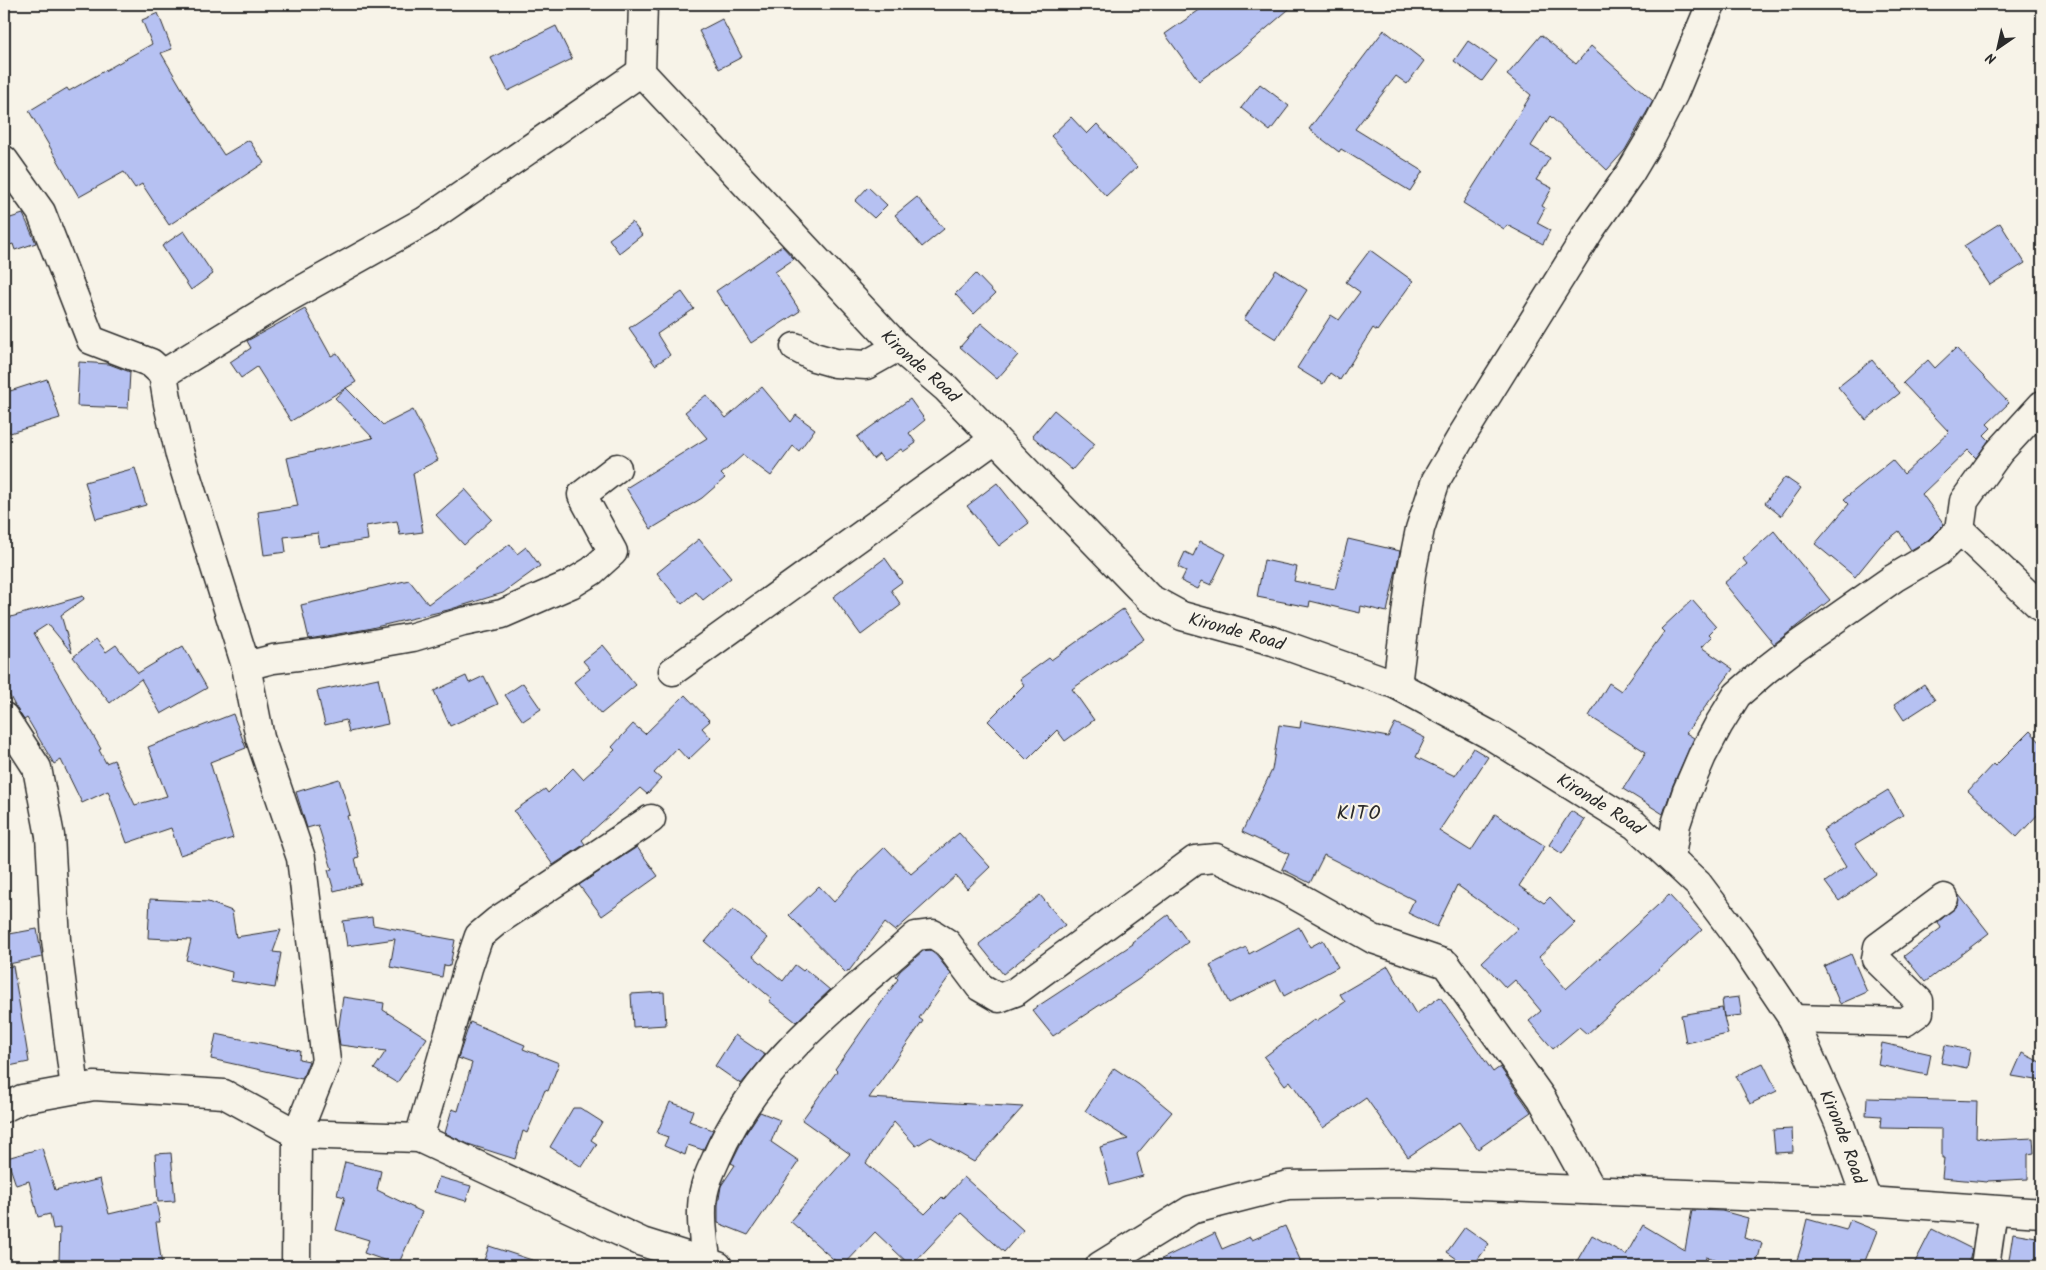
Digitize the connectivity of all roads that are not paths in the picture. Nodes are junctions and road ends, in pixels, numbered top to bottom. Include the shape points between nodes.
1 (643, 4) edge
2 (1711, 4) edge
3 (641, 72) junction
4 (4, 160) edge
5 (795, 347) dead end
6 (898, 347) junction
7 (163, 374) junction
8 (2042, 405) edge
9 (995, 439) junction
10 (617, 468) dead end
11 (1960, 530) junction
12 (2042, 608) edge
13 (246, 666) junction
14 (673, 670) dead end
15 (1397, 685) junction
16 (4, 717) edge
17 (651, 819) dead end
18 (1672, 857) junction
19 (1944, 898) dead end
20 (1793, 1019) junction
21 (74, 1089) junction
22 (4, 1108) edge
23 (297, 1134) junction
24 (419, 1138) junction
25 (1592, 1190) junction
26 (1867, 1201) junction
27 (1992, 1210) junction
28 (2042, 1214) edge
29 (712, 1264) edge
30 (296, 1266) edge
31 (1100, 1266) edge
32 (1985, 1266) edge

1 - 3 street
2 - 15 street via 1674,93 1652,136 1590,230 1436,480 1420,530 1411,574
3 - 6 street, Kironde Road
3 - 7 street via 425,221 282,301
4 - 7 street via 40,212 91,340 151,363
5 - 6 street via 835,364 866,365
6 - 9 street, Kironde Road via 946,388
7 - 13 street via 180,455
8 - 11 street via 1999,452 1964,501
9 - 14 street
9 - 15 street, Kironde Road via 1149,598 1182,616 1273,641
10 - 13 street via 582,495 613,552 571,584 502,614 413,637
11 - 12 street
11 - 18 street via 1938,552 1894,578 1798,645 1737,695 1718,724 1687,791 1676,824
13 - 23 street via 260,738 301,858 326,1061
15 - 18 street, Kironde Road via 1492,736 1635,825
16 - 21 street via 37,768 50,836 56,940
17 - 24 street via 479,936
18 - 20 street, Kironde Road via 1698,884 1738,937
19 - 20 street via 1878,947 1876,959 1920,1000 1919,1012 1905,1022
20 - 26 street, Kironde Road via 1840,1125
21 - 22 street via 22,1099
21 - 23 street via 94,1086 224,1094
23 - 24 street
23 - 30 street
24 - 29 street via 642,1242
25 - 26 street
25 - 29 street via 1542,1099 1446,964 1373,939 1286,890 1216,858 1195,860 1015,992 999,998 980,986 946,943 933,934 916,936 815,1026 770,1070 744,1104 722,1144 704,1188 702,1235
25 - 31 street via 1404,1183 1288,1185 1191,1210
26 - 27 street
27 - 28 street
27 - 32 street

